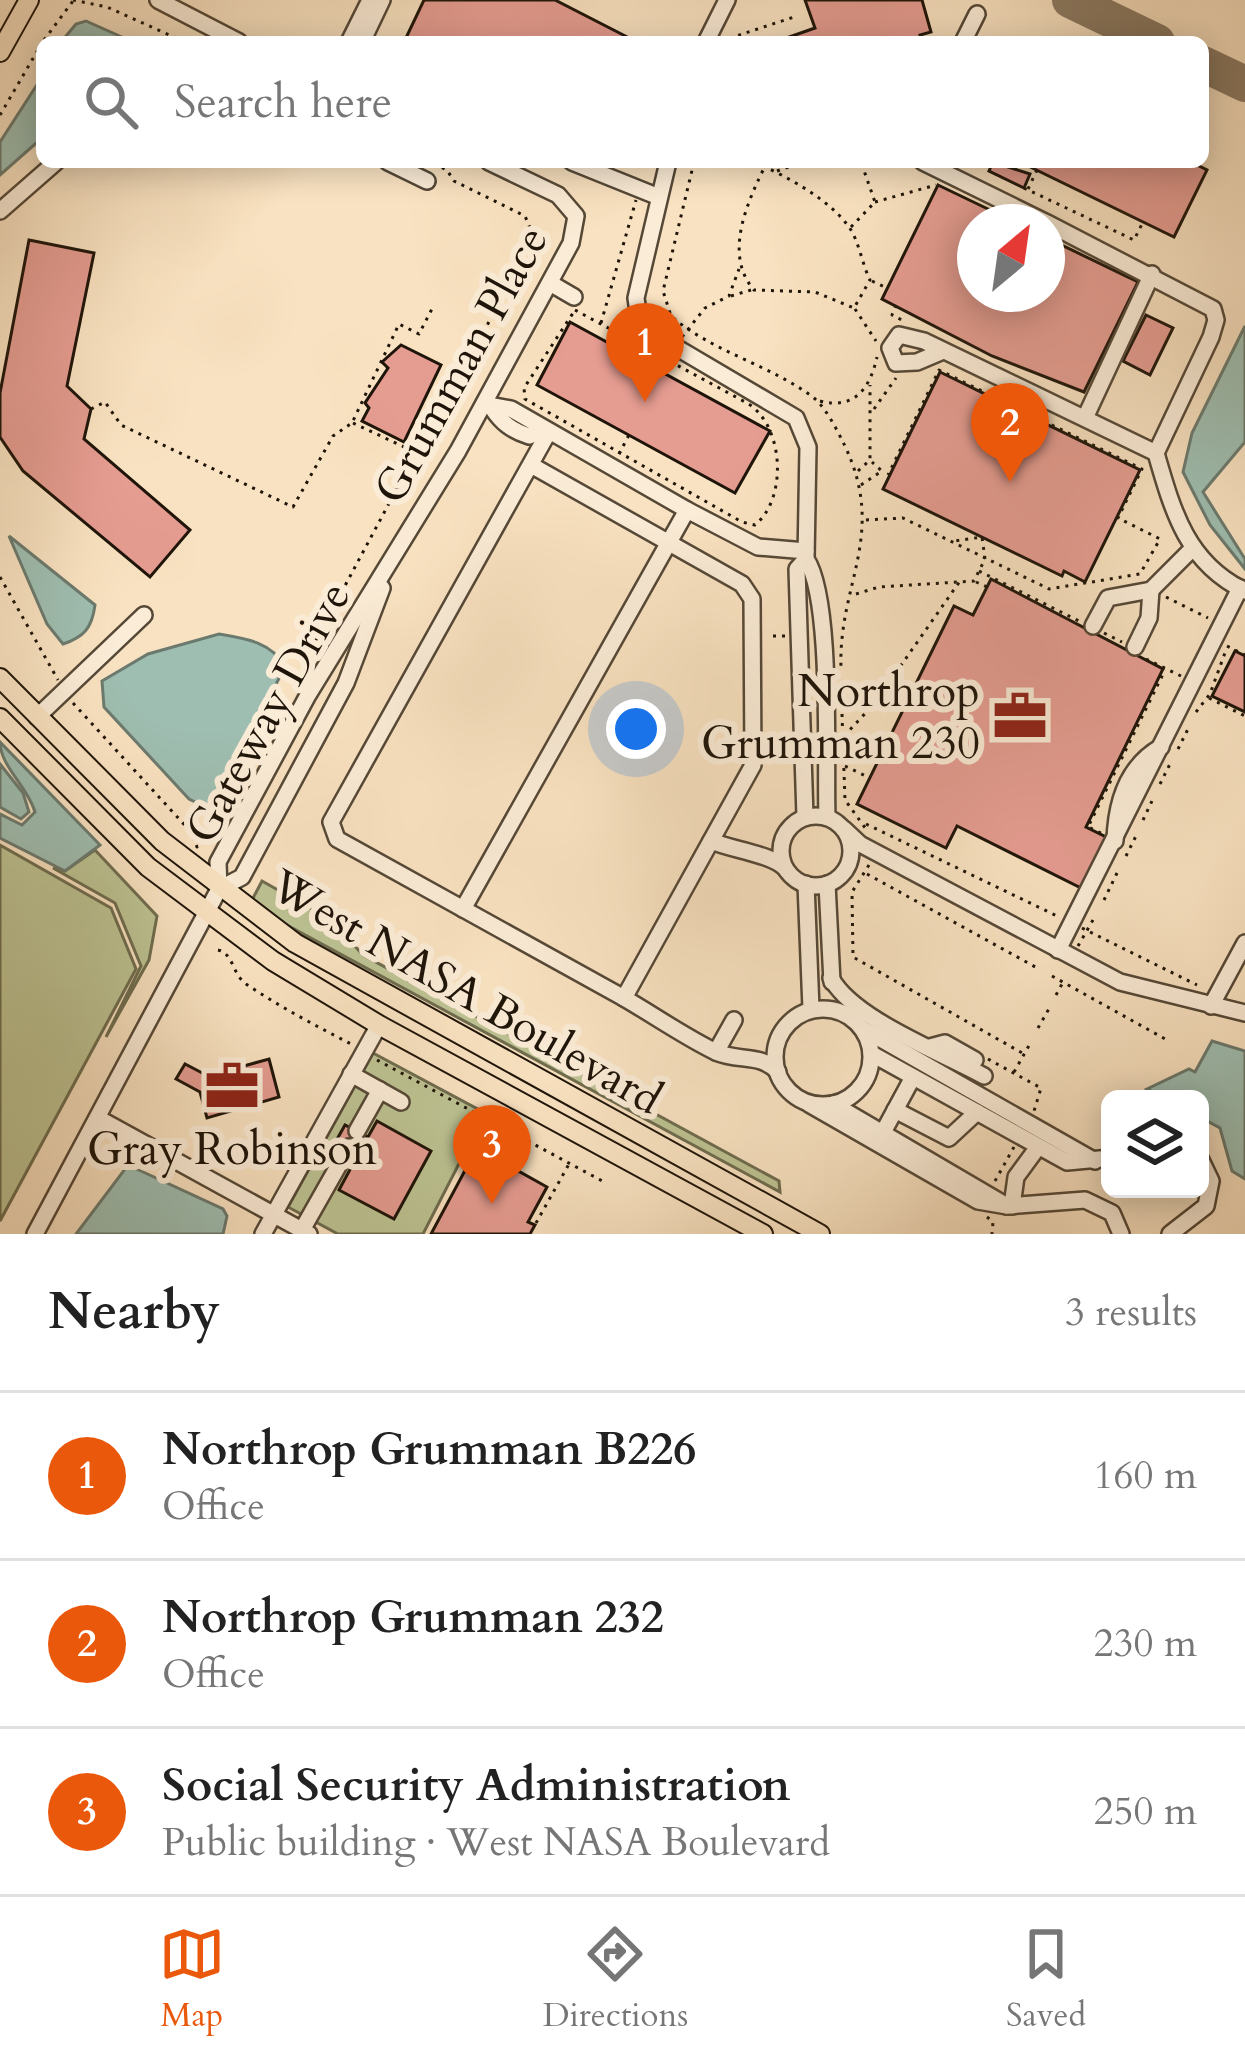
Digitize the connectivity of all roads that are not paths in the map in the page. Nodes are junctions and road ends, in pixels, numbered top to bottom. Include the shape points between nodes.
1 (28, 0) edge
2 (158, 0) edge
3 (370, 0) edge
4 (382, 0) edge
5 (727, 0) edge
6 (977, 14) dead end
7 (227, 36) edge
8 (352, 36) edge
9 (365, 36) edge
10 (709, 36) edge
11 (966, 36) edge
12 (0, 52) edge
13 (49, 168) edge
14 (400, 168) edge
15 (502, 168) edge
16 (587, 168) edge
17 (666, 168) edge
18 (935, 168) edge
19 (427, 182) dead end
20 (659, 197) junction
21 (1009, 204) edge
22 (0, 211) edge
23 (1065, 231) edge
24 (1152, 274) junction
25 (550, 283) junction
26 (574, 297) dead end
27 (943, 351) dead end
28 (488, 406) junction
29 (1085, 418) junction
30 (546, 432) junction
31 (1156, 453) junction
32 (531, 465) junction
33 (687, 510) junction
34 (668, 542) junction
35 (1191, 550) junction
36 (806, 555) junction
37 (386, 574) junction
38 (1243, 590) edge
39 (1159, 594) junction
40 (144, 615) dead end
41 (1093, 626) dead end
42 (1136, 647) dead end
43 (0, 678) edge
44 (37, 717) junction
45 (0, 718) edge
46 (805, 817) junction
47 (826, 817) junction
48 (844, 829) junction
49 (784, 836) junction
50 (711, 841) junction
51 (736, 851) junction
52 (878, 856) junction
53 (786, 868) junction
54 (844, 872) junction
55 (806, 884) junction
56 (827, 884) junction
57 (220, 890) junction
58 (464, 909) junction
59 (206, 914) junction
60 (1245, 944) edge
61 (1058, 950) junction
62 (831, 978) junction
63 (625, 998) junction
64 (1210, 998) junction
65 (811, 1009) junction
66 (834, 1010) junction
67 (1245, 1013) edge
68 (379, 1025) junction
69 (863, 1029) junction
70 (781, 1034) junction
71 (714, 1049) junction
72 (746, 1051) junction
73 (872, 1054) junction
74 (778, 1072) junction
75 (351, 1074) junction
76 (911, 1081) junction
77 (380, 1090) junction
78 (990, 1100) junction
79 (401, 1102) dead end
80 (806, 1102) junction
81 (833, 1104) junction
82 (970, 1109) junction
83 (895, 1110) junction
84 (98, 1118) junction
85 (357, 1131) dead end
86 (880, 1139) junction
87 (349, 1147) dead end
88 (1039, 1147) junction
89 (1101, 1159) edge
90 (1101, 1160) edge
91 (746, 1194) junction
92 (1208, 1198) edge
93 (1009, 1206) junction
94 (273, 1214) junction
95 (733, 1218) junction
96 (306, 1232) edge
97 (35, 1234) edge
98 (263, 1234) edge
99 (763, 1234) edge
100 (820, 1234) edge
101 (1121, 1234) edge
102 (1170, 1234) edge

1 - 12 main road
2 - 7 street
3 - 8 street
4 - 9 street
5 - 10 street
6 - 11 street
13 - 22 street
14 - 19 street
15 - 25 street, Grumman Place via 573,209 576,232
16 - 20 street
17 - 20 street
18 - 21 street
20 - 36 street via 636,319 647,334 796,418 808,447
23 - 24 street
24 - 29 street
24 - 31 street via 1204,300 1216,320
25 - 26 street
25 - 28 street, Grumman Place
27 - 29 street
28 - 30 street via 512,409
28 - 37 street, Grumman Place
29 - 31 street
30 - 32 street
30 - 33 street
31 - 35 street
32 - 34 street
32 - 58 street via 331,822 337,839
33 - 34 street
33 - 36 street via 758,547
34 - 50 street via 742,584 752,599 753,765
34 - 58 street
35 - 38 street
35 - 39 street
36 - 46 street via 797,569
36 - 47 street via 820,613
37 - 57 street, Gateway Drive via 250,800 218,862
37 - 57 street, Gateway Drive via 329,718 242,877
38 - 61 street via 1170,748
39 - 41 street via 1108,598
39 - 42 street
40 - 44 street
43 - 44 main road, West NASA Boulevard
44 - 57 main road, West NASA Boulevard
45 - 59 main road, West NASA Boulevard via 126,847
46 - 47 street
46 - 49 street
47 - 48 street
48 - 52 street
48 - 54 street via 851,850
49 - 51 street via 764,849
49 - 53 street
50 - 51 street
50 - 63 street
51 - 53 street
52 - 54 street via 862,854
52 - 61 street
53 - 55 street
54 - 56 street
55 - 56 street
55 - 65 street
56 - 62 street
57 - 59 street, Gateway Drive
57 - 91 main road, West NASA Boulevard via 344,974
58 - 63 street
59 - 68 main road, West NASA Boulevard
59 - 84 street, Gateway Drive
60 - 64 street
61 - 64 street via 1120,982
62 - 66 street
62 - 78 street via 841,996 930,1047 946,1043 980,1062
63 - 71 street
64 - 67 street
65 - 66 street
65 - 70 street
66 - 69 street
68 - 75 street
68 - 95 main road, West NASA Boulevard
69 - 73 street
69 - 78 street
70 - 72 street via 761,1051
70 - 74 street
71 - 72 street
71 - 72 street via 734,1020
71 - 74 street via 758,1058
73 - 76 street
73 - 81 street via 857,1092
74 - 80 street
75 - 77 street
75 - 94 street
76 - 82 street
76 - 83 street
77 - 79 street
77 - 85 street
78 - 89 street
80 - 81 street
80 - 86 street
81 - 86 street
82 - 83 street via 949,1138
82 - 88 street
83 - 86 street
84 - 94 street
84 - 97 street, Gateway Drive
86 - 93 street
87 - 96 street
88 - 90 street via 1067,1162
88 - 93 street via 1016,1177
91 - 95 main road
91 - 100 main road, West NASA Boulevard
92 - 102 street
93 - 101 street via 1098,1203
94 - 96 street
94 - 98 street
95 - 99 main road, West NASA Boulevard

